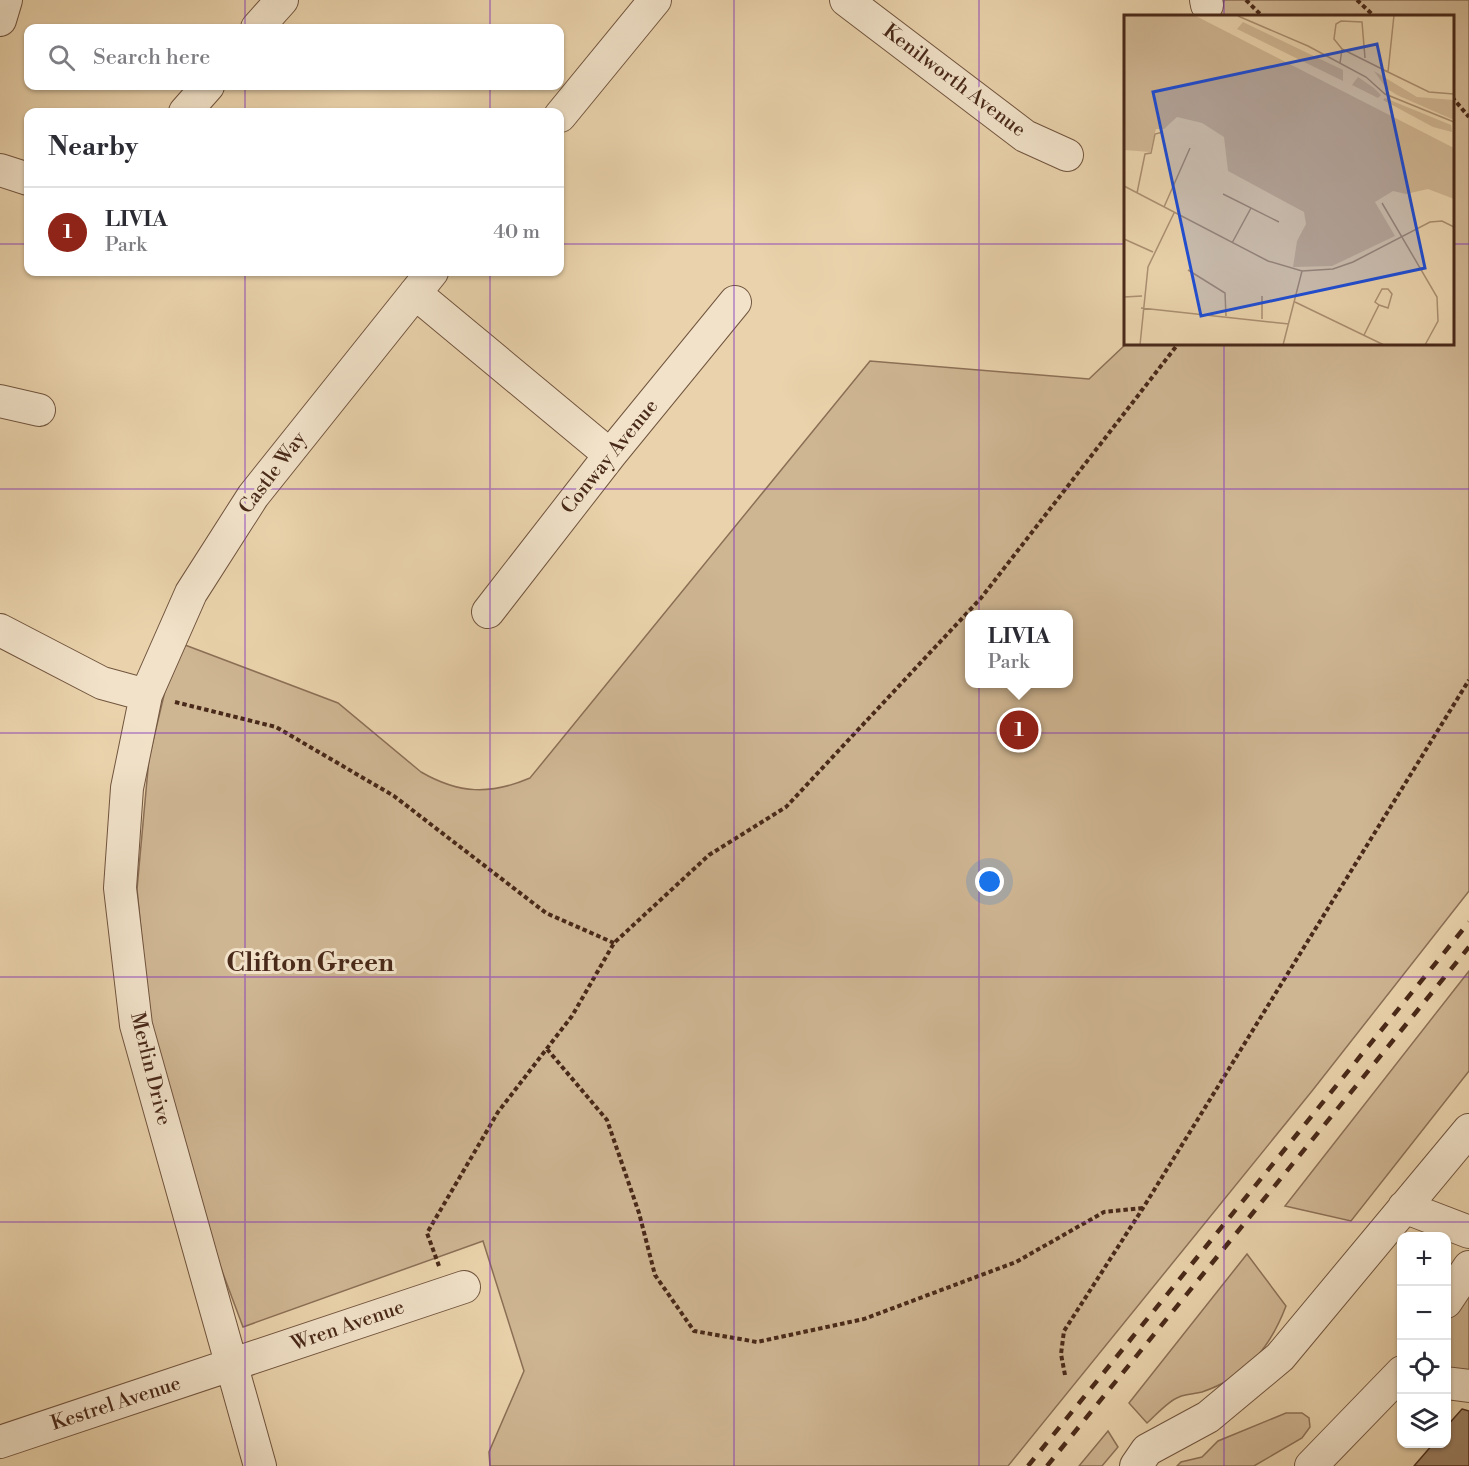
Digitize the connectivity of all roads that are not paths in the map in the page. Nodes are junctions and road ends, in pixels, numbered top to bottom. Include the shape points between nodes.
1 (6, 0) edge
2 (282, 0) edge
3 (655, 0) edge
4 (846, 0) edge
5 (0, 20) edge
6 (261, 24) edge
7 (204, 90) edge
8 (189, 108) edge
9 (564, 111) edge
10 (1067, 155) dead end
11 (0, 170) edge
12 (24, 178) edge
13 (424, 282) edge
14 (735, 303) dead end
15 (0, 401) edge
16 (39, 410) dead end
17 (610, 455) junction
18 (488, 612) dead end
19 (0, 630) edge
20 (146, 695) junction
21 (1469, 1130) edge
22 (1404, 1207) junction
23 (1469, 1232) edge
24 (1469, 1267) edge
25 (456, 1289) road end
26 (1451, 1294) edge
27 (232, 1366) junction
28 (1397, 1379) edge
29 (1451, 1384) edge
30 (1469, 1386) edge
31 (0, 1442) edge
32 (260, 1466) edge
33 (1136, 1466) edge
34 (1311, 1466) edge

1 - 5 street
2 - 6 street
3 - 9 street
4 - 10 street, Kenilworth Avenue via 1025,136
7 - 8 street
11 - 12 street
13 - 17 street
13 - 20 street, Castle Way via 253,496 191,593
14 - 17 street, Conway Avenue
15 - 16 street
17 - 18 street, Conway Avenue
19 - 20 street via 102,682
20 - 27 street, Merlin Drive via 127,788 120,888 136,1025
21 - 22 street
22 - 23 street
22 - 33 street via 1280,1357 1208,1417 1147,1450
24 - 26 street
25 - 27 street, Wren Avenue
27 - 31 street, Kestrel Avenue
27 - 32 street, Merlin Drive
28 - 34 street
29 - 30 street

